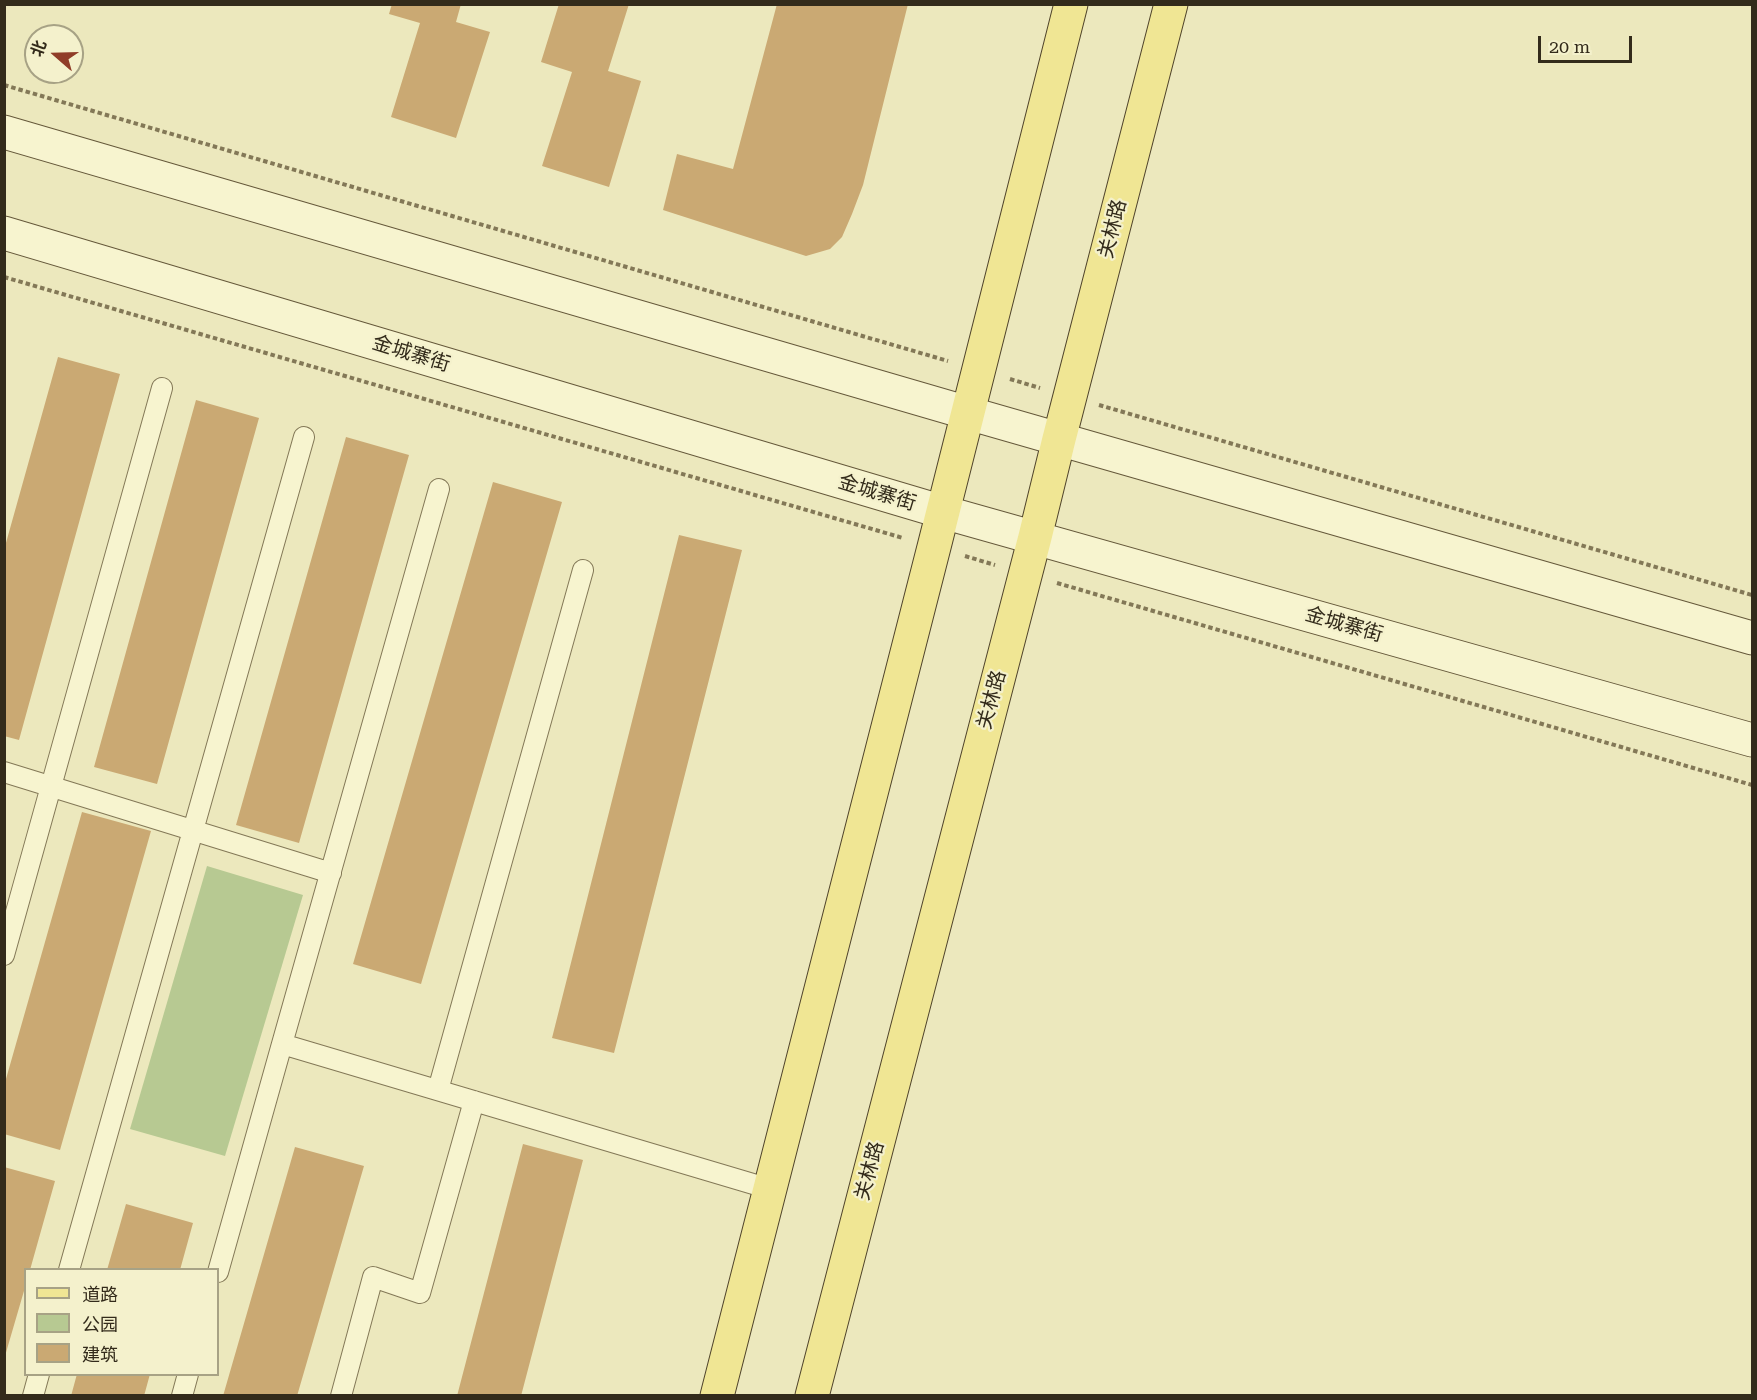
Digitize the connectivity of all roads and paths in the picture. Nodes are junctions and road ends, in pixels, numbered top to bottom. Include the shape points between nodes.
1 (1071, 4) edge
2 (1171, 4) edge
3 (4, 86) edge
4 (4, 132) edge
5 (4, 232) edge
6 (4, 277) edge
7 (979, 370) junction
8 (162, 388) dead end
9 (1070, 397) junction
10 (968, 413) junction
11 (304, 437) dead end
12 (1059, 439) junction
13 (439, 489) dead end
14 (943, 512) junction
15 (1035, 537) junction
16 (934, 547) junction
17 (583, 570) dead end
18 (1025, 573) junction
19 (1752, 595) edge
20 (1752, 638) edge
21 (1752, 740) edge
22 (4, 772) edge
23 (1752, 785) edge
24 (51, 787) junction
25 (193, 830) junction
26 (331, 873) junction
27 (4, 955) edge
28 (282, 1044) junction
29 (438, 1090) junction
30 (474, 1101) junction
31 (770, 1189) junction
32 (69, 1268) edge
33 (219, 1268) edge
34 (38, 1376) edge
35 (187, 1376) edge
36 (33, 1395) edge
37 (182, 1395) edge
38 (341, 1395) edge
39 (717, 1395) edge
40 (812, 1395) edge

1 - 7 main road
2 - 9 main road, 关林路
3 - 7 path
4 - 10 main road
5 - 14 main road, 金城寨街
6 - 16 path
7 - 9 path
7 - 10 main road
8 - 24 lane
9 - 12 main road, 关林路
9 - 19 path
10 - 12 main road
10 - 14 main road
11 - 25 lane
12 - 15 main road, 关林路
12 - 20 main road
13 - 26 lane
14 - 15 main road, 金城寨街
14 - 16 main road
15 - 18 main road, 关林路
15 - 21 main road, 金城寨街
16 - 18 path
16 - 31 main road
17 - 29 lane
18 - 23 path
18 - 40 main road, 关林路
22 - 24 lane
24 - 25 lane
24 - 27 lane
25 - 26 lane
25 - 32 lane
26 - 28 lane
28 - 29 lane
28 - 33 lane
29 - 30 lane
30 - 31 lane
30 - 38 lane via 420,1293 373,1277
31 - 39 main road
34 - 36 lane
35 - 37 lane

